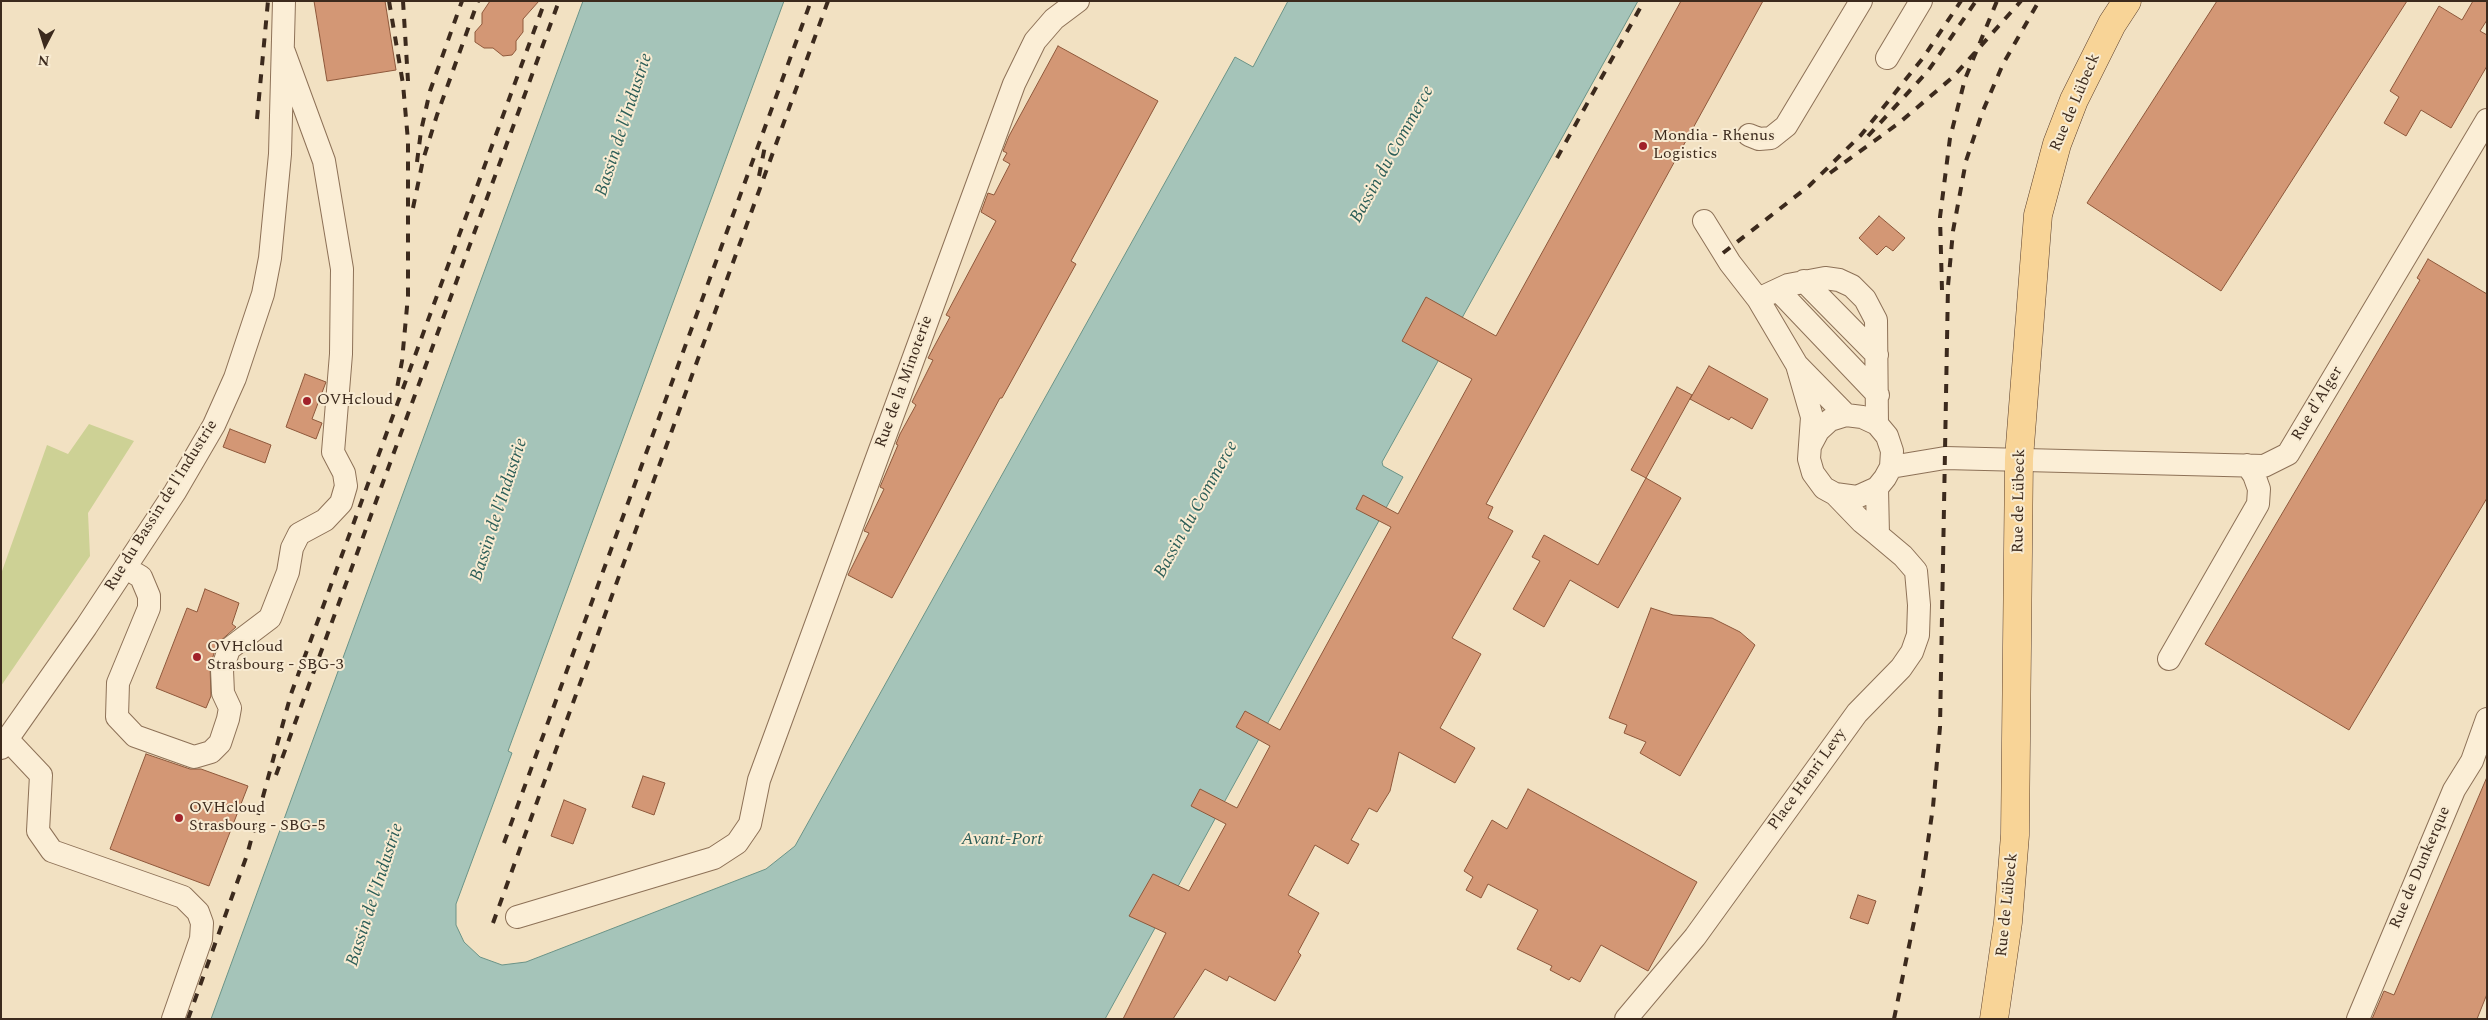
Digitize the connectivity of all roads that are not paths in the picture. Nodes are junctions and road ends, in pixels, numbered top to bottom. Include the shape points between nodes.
1 (284, 1) edge
2 (1078, 1) edge
3 (1861, 1) edge
4 (1921, 1) edge
5 (2127, 1) edge
6 (284, 52) junction
7 (1887, 58) dead end
8 (2487, 120) edge
9 (1748, 134) dead end
10 (1704, 221) dead end
11 (1804, 281) junction
12 (1768, 295) junction
13 (1877, 355) junction
14 (1797, 365) junction
15 (1878, 396) junction
16 (1846, 415) junction
17 (1882, 430) junction
18 (1810, 446) junction
19 (1945, 458) junction
20 (2019, 458) junction
21 (2247, 465) junction
22 (1890, 467) junction
23 (1877, 488) junction
24 (1835, 494) junction
25 (1878, 534) junction
26 (136, 574) dead end
27 (2169, 659) dead end
28 (2487, 719) edge
29 (4, 743) edge
30 (517, 917) dead end
31 (173, 1019) edge
32 (1626, 1019) edge
33 (1994, 1019) edge
34 (2358, 1019) edge

1 - 6 street, Rue du Bassin de l'Industrie
2 - 30 street, Rue de la Minoterie via 1054,19 1035,40 1014,84 759,780 750,824 737,843 714,858
3 - 9 street via 1786,126 1771,138 1759,139
4 - 7 street
5 - 20 main road, Rue de Lübeck via 2074,100 2044,185 2033,251
6 - 26 street via 324,161 342,269 341,354 333,452 344,473 346,486 341,503 325,520 299,534 270,618 229,649 222,670 223,693 230,708 220,743 211,752 194,757 135,736 117,717 118,683 149,608 149,596 141,577
6 - 29 street, Rue du Bassin de l'Industrie via 277,200 270,258 263,294 234,378 214,425 175,492 92,619
8 - 21 street, Rue d'Alger via 2288,454 2264,466
10 - 12 street via 1730,263
11 - 12 street
11 - 13 street
11 - 13 street via 1839,280 1852,286 1865,299 1876,320
12 - 14 street
12 - 15 street
13 - 15 street
14 - 16 street
14 - 18 street via 1812,417
15 - 17 street
16 - 17 street via 1862,416
16 - 18 street via 1830,420 1818,431
17 - 19 street via 1902,446
17 - 22 street via 1892,451
18 - 24 street via 1813,473 1824,488
19 - 20 street, Rue d'Alger
19 - 22 street
20 - 21 street, Rue d'Alger
20 - 33 main road, Rue de Lübeck via 2015,835 2008,922
21 - 27 street via 2258,489 2258,504
22 - 23 street
23 - 24 street via 1857,497
23 - 25 street
24 - 25 street, Place Henri Levy
25 - 32 street, Place Henri Levy via 1916,572 1918,634 1912,652 1901,668 1857,713 1696,937
28 - 34 street, Rue de Dunkerque
29 - 31 street via 41,775 38,831 52,851 183,897 198,912 202,923 201,939

